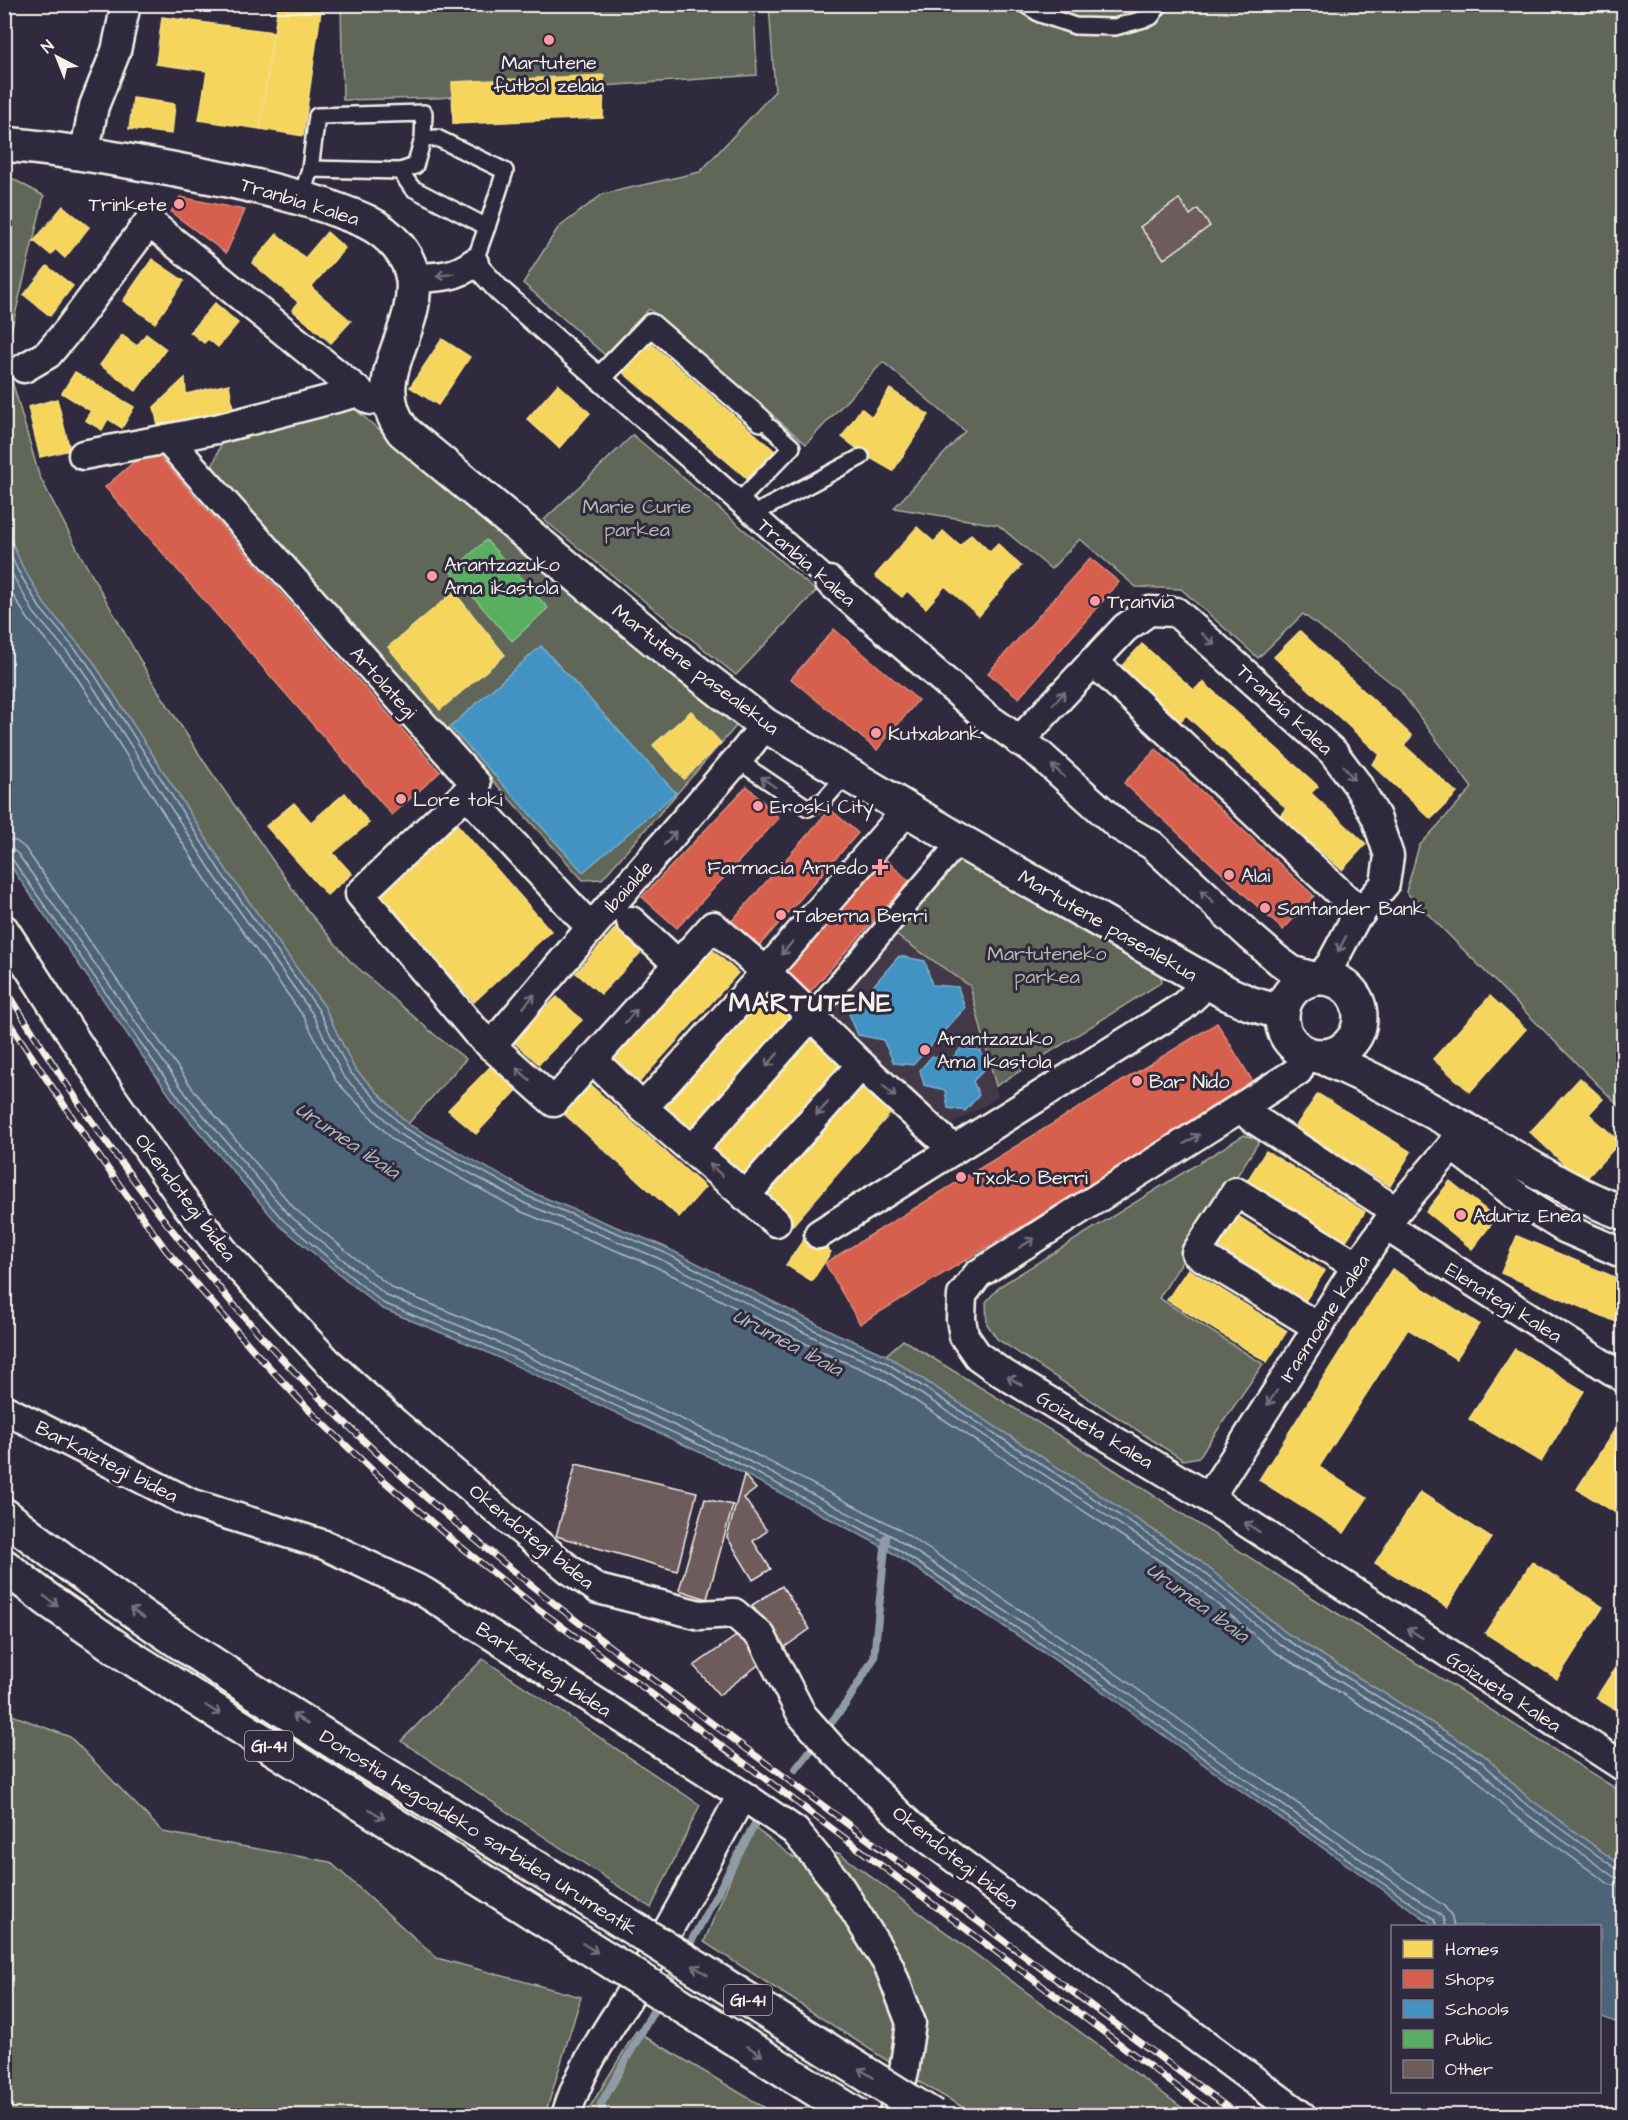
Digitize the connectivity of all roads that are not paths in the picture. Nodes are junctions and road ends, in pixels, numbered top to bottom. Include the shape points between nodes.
1 (126, 4) edge
2 (1024, 4) edge
3 (1160, 4) edge
4 (423, 138) junction
5 (19, 146) edge
6 (84, 154) junction
7 (400, 171) junction
8 (305, 183) junction
9 (486, 227) junction
10 (474, 263) junction
11 (413, 278) junction
12 (24, 368) dead end
13 (599, 379) junction
14 (359, 392) junction
15 (393, 414) junction
16 (766, 424) joint
17 (168, 439) junction
18 (83, 455) dead end
19 (861, 457) dead end
20 (745, 508) junction
21 (829, 581) joint
22 (1093, 661) junction
23 (765, 725) junction
24 (1019, 741) junction
25 (737, 760) junction
26 (848, 774) junction
27 (476, 784) junction
28 (908, 809) junction
29 (960, 841) junction
30 (1361, 913) junction
31 (631, 921) dead end
32 (591, 927) junction
33 (4, 929) edge
34 (678, 964) junction
35 (766, 972) junction
36 (1319, 978) junction
37 (1204, 979) junction
38 (1282, 1013) junction
39 (811, 1016) junction
40 (1357, 1033) junction
41 (491, 1046) junction
42 (1313, 1055) junction
43 (591, 1059) junction
44 (861, 1065) junction
45 (1397, 1092) junction
46 (644, 1107) junction
47 (1242, 1108) junction
48 (1456, 1136) junction
49 (693, 1149) junction
50 (953, 1149) junction
51 (745, 1196) junction
52 (1623, 1213) edge
53 (1391, 1219) junction
54 (776, 1222) dead end
55 (819, 1234) dead end
56 (1623, 1254) edge
57 (1357, 1266) junction
58 (1318, 1327) junction
59 (1623, 1377) edge
60 (4, 1409) edge
61 (1209, 1498) junction
62 (4, 1515) edge
63 (4, 1566) edge
64 (1623, 1767) edge
65 (742, 1795) junction
66 (566, 2115) edge
67 (858, 2115) edge
68 (893, 2115) edge
69 (933, 2115) edge
70 (1302, 2115) edge

1 - 6 street via 116,51 93,106
2 - 3 lane via 1075,26 1116,27 1151,17
4 - 7 lane via 415,166
4 - 8 lane via 424,113 317,116
4 - 9 lane via 437,138 505,171
5 - 6 main road, Tranbia kalea
6 - 8 main road, Tranbia kalea via 256,185
7 - 8 lane
7 - 9 lane via 412,188
8 - 11 main road, Tranbia kalea via 385,233 400,248
9 - 10 lane
10 -> 11 street via 462,272
10 - 13 street, Tranbia kalea
11 - 15 main road, Martutene pasealekua via 413,308 388,378
12 - 14 street via 48,354 149,222
13 - 16 street via 651,325
13 - 20 street, Tranbia kalea
14 - 15 street
14 - 17 street
15 - 23 main road, Martutene pasealekua via 403,430 545,550
16 - 20 lane via 792,447
17 - 18 street
17 - 27 street, Artolategi
19 - 20 lane
20 - 21 street, Tranbia kalea
21 - 24 street, Tranbia kalea
24 -> 22 street, Tranbia kalea
22 - 30 street
22 -> 30 street, Tranbia kalea via 1125,628 1149,611 1176,612 1333,752 1376,817 1389,856 1385,884
23 - 25 street, Ibaialde
23 - 26 main road, Martutene pasealekua
36 -> 24 street, Tranbia kalea via 1293,971 1279,961 1152,845 1119,826 1039,754
26 -> 25 lane via 824,800 808,808
32 -> 25 street, Ibaialde
26 - 28 main road, Martutene pasealekua
27 - 32 street, Artolategi via 476,804
27 - 41 street via 360,894
28 - 29 main road, Martutene pasealekua
28 -> 35 street
29 - 37 main road, Martutene pasealekua
29 - 39 street
30 -> 36 street, Tranbia kalea
31 - 34 street
41 -> 32 street, Ibaialde
33 - 70 street, Okendotegi bidea via 185,1203 227,1255 328,1362 504,1516 598,1589 700,1615 734,1613 761,1636 802,1715 911,1826
34 - 35 street via 713,926
43 -> 34 street
35 - 39 street
35 - 46 street
36 - 38 main road via 1298,986
36 - 40 main road via 1344,986 1353,995 1359,1007
37 - 38 main road, Martutene pasealekua via 1249,1003
37 - 50 street via 1182,1007
38 - 42 main road via 1284,1029 1292,1043
39 - 44 street
39 -> 49 street
40 - 42 main road via 1342,1050
40 - 45 main road via 1370,1065
43 -> 41 street via 554,1102
42 - 45 main road
42 - 47 street, Goizueta kalea via 1298,1071
43 - 46 street
44 -> 50 street
44 -> 51 street
45 - 48 main road
46 - 49 street
47 - 53 street
61 -> 47 street, Goizueta kalea via 978,1356 964,1336 962,1295 978,1274
48 - 52 main road via 1583,1198
48 - 53 street, Irasmoene kalea
48 - 56 street via 1535,1210 1564,1228
51 -> 49 street
50 - 55 street
51 - 54 street
53 - 57 street, Irasmoene kalea
53 - 59 street, Elenategi kalea
57 - 58 street, Irasmoene kalea
57 - 58 street via 1236,1192 1196,1253
58 -> 61 street, Irasmoene kalea
60 - 65 street, Barkaiztegi bidea via 190,1503 325,1545 424,1592
64 -> 61 street, Goizueta kalea
69 -> 62 main road, Donostia hegoaldeko sarbidea Urumeatik / GI-41, bridge via 226,1673 69,1566
63 -> 67 main road, Donostia hegoaldeko sarbidea Urumeatik / GI-41, bridge via 127,1655
65 - 66 street via 675,1920 581,2073
65 - 68 street, Barkaiztegi bidea via 795,1831 836,1881 889,1966 911,2023

